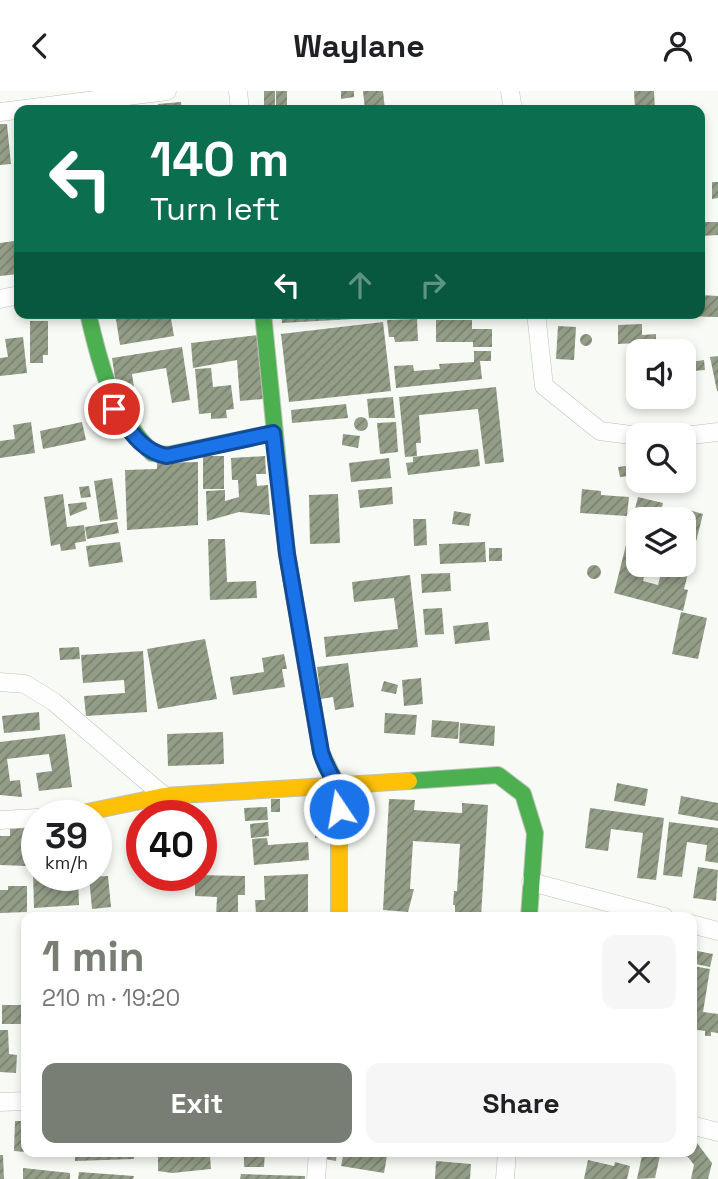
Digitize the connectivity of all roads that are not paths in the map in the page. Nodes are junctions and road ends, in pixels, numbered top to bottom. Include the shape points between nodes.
1 (167, 91) edge
2 (56, 105) edge
3 (89, 319) edge
4 (264, 319) edge
5 (537, 319) edge
6 (718, 432) edge
7 (273, 433) junction
8 (626, 434) edge
9 (696, 435) edge
10 (0, 682) edge
11 (339, 786) junction
12 (164, 796) junction
13 (112, 807) edge
14 (21, 819) edge
15 (0, 820) edge
16 (531, 882) junction
17 (339, 912) edge
18 (529, 912) edge
19 (645, 912) edge
20 (697, 926) edge
21 (718, 931) edge
22 (21, 1101) edge
23 (0, 1102) edge
24 (697, 1127) edge
25 (718, 1132) edge
26 (318, 1157) edge
27 (507, 1157) edge
28 (316, 1179) edge
29 (505, 1179) edge

1 - 2 street
3 - 7 street via 114,409 152,453 167,456
4 - 7 street
5 - 8 street via 544,386 600,431
6 - 9 street
7 - 11 street via 287,554 321,752
10 - 12 street via 25,684 54,702
11 - 12 street
11 - 16 street via 498,775 523,794 535,833
11 - 17 street
12 - 13 street
14 - 15 street
16 - 18 street
16 - 19 street
20 - 21 street
22 - 23 street
24 - 25 street
26 - 28 street
27 - 29 street

